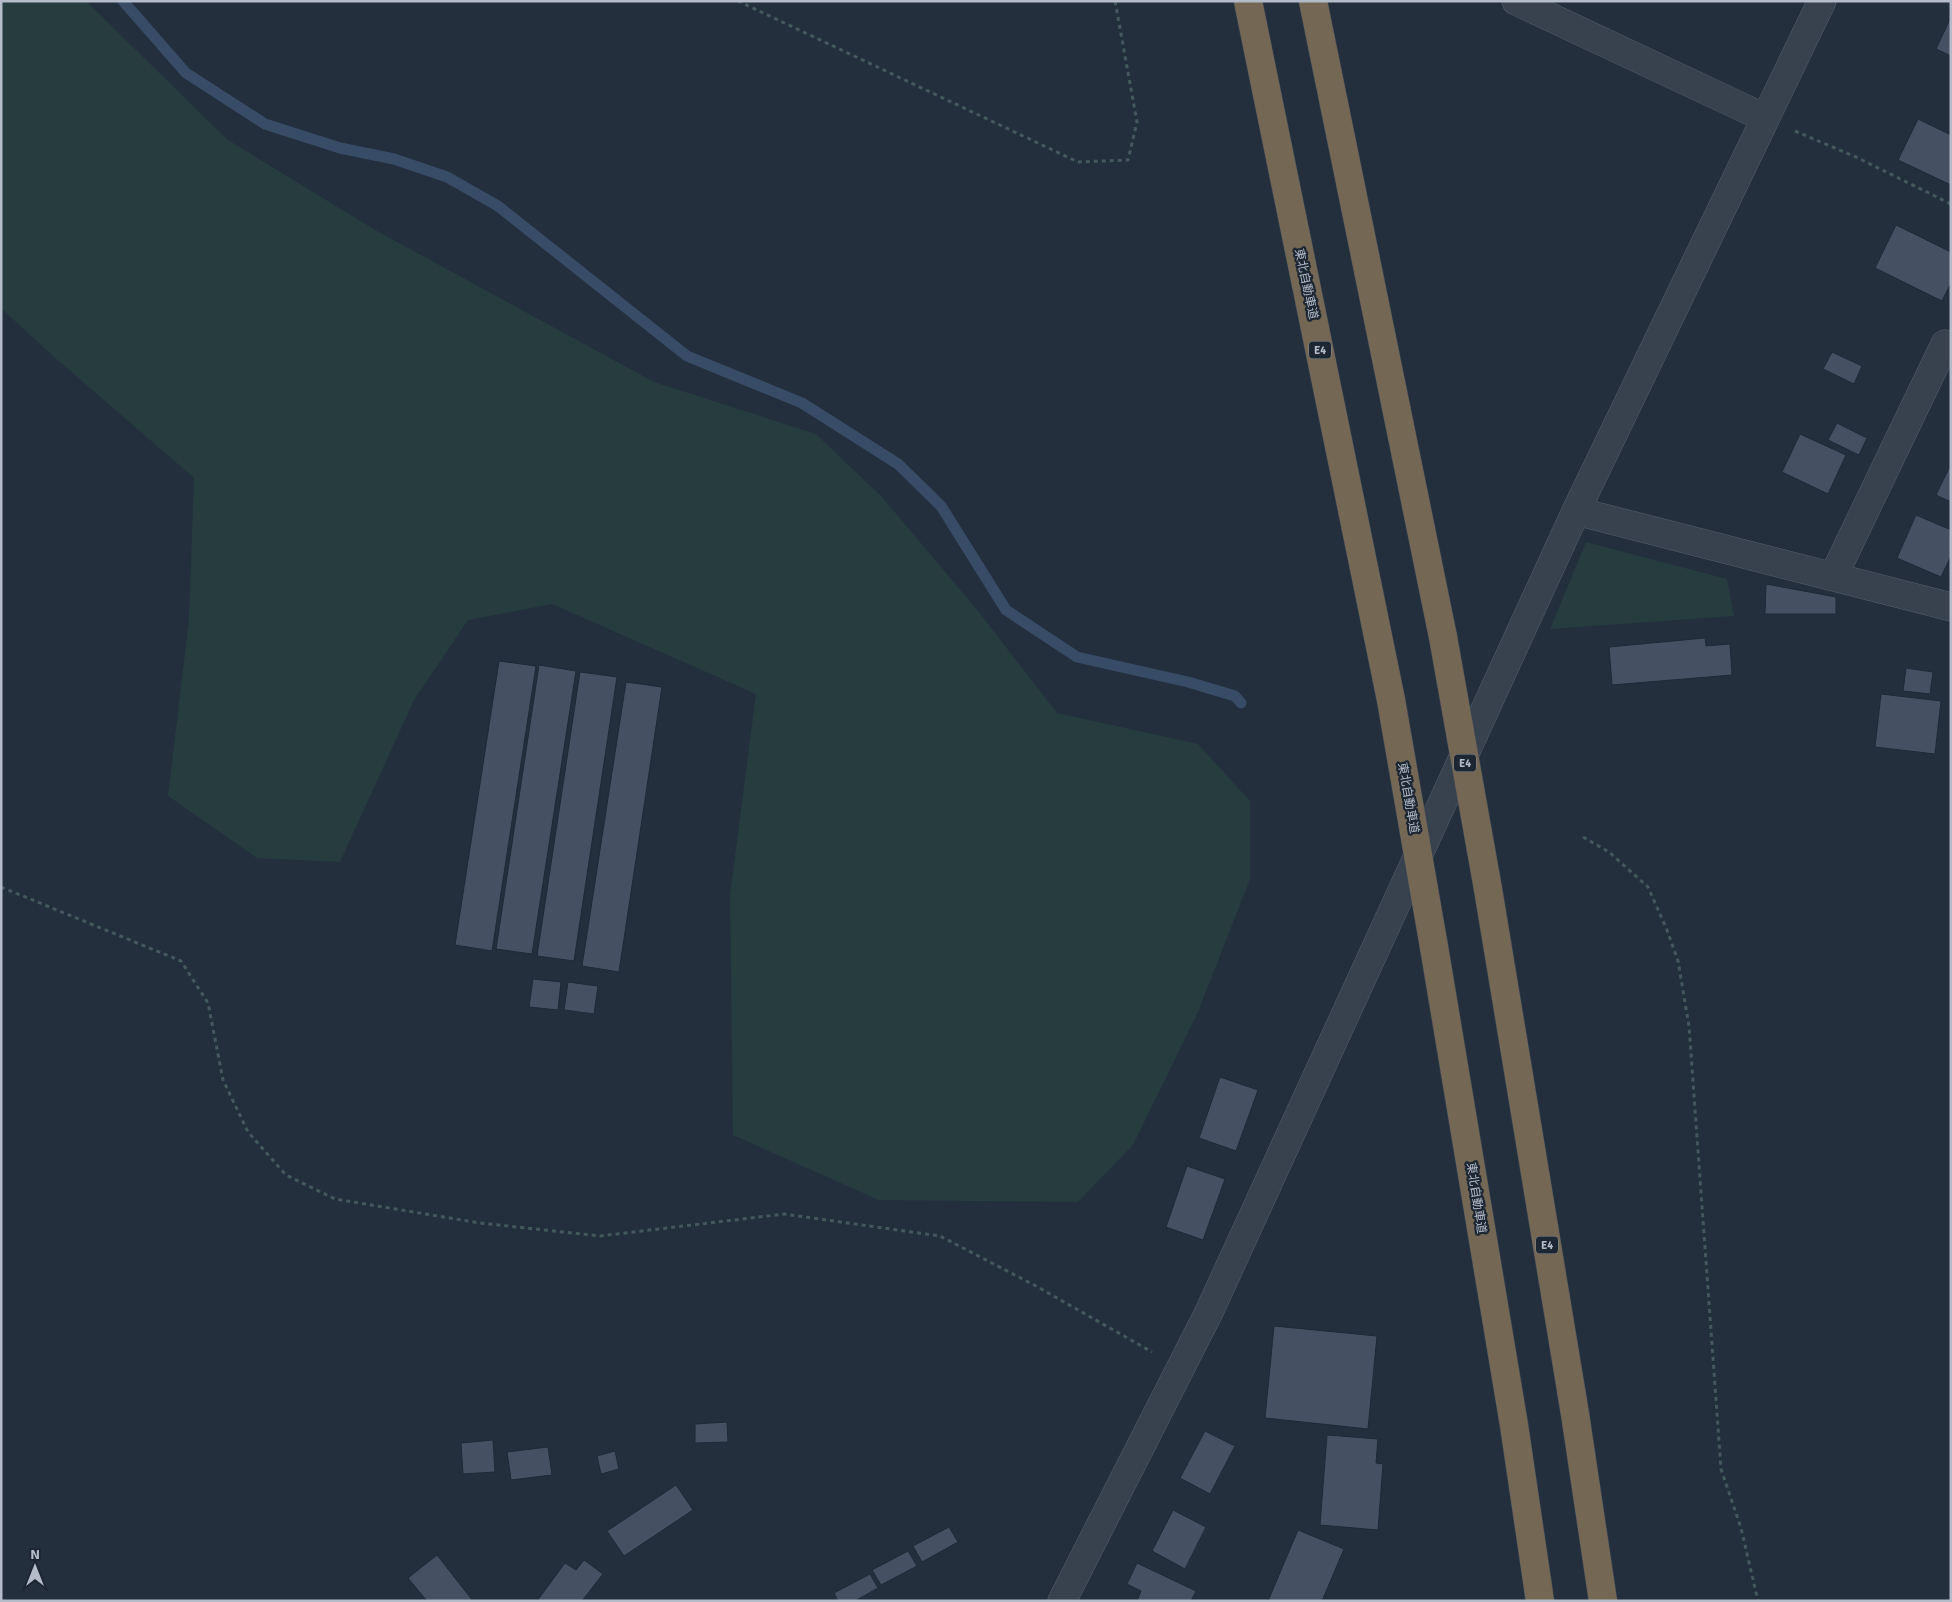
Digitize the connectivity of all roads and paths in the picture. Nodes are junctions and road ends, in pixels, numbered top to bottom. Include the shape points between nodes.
1 (738, 1) edge
2 (1115, 1) edge
3 (1248, 1) edge
4 (1313, 1) edge
5 (1516, 1) edge
6 (1822, 1) edge
7 (1765, 118) junction
8 (1951, 204) edge
9 (1951, 346) edge
10 (1576, 511) junction
11 (1833, 578) junction
12 (1951, 608) edge
13 (1583, 837) dead end
14 (1, 887) edge
15 (1180, 1368) junction
16 (1062, 1601) edge
17 (1540, 1601) edge
18 (1603, 1601) edge
19 (1758, 1601) edge

1 - 2 path via 1078,162 1128,160 1137,122
3 - 17 highway, 東北自動車道 / E4, bridge via 1391,700 1514,1425
4 - 18 highway, E4, bridge via 1443,637 1488,889
5 - 7 street
6 - 7 street
7 - 8 path via 1856,157
7 - 10 street
9 - 11 street via 1945,344
10 - 11 street
10 - 15 street via 1209,1312
11 - 12 street
13 - 19 path via 1609,852 1648,887 1678,961 1689,1026 1721,1469 1741,1528
14 - 15 path via 181,961 208,1003 223,1080 248,1132 286,1175 335,1198 480,1223 600,1236 784,1214 940,1236
15 - 16 street

